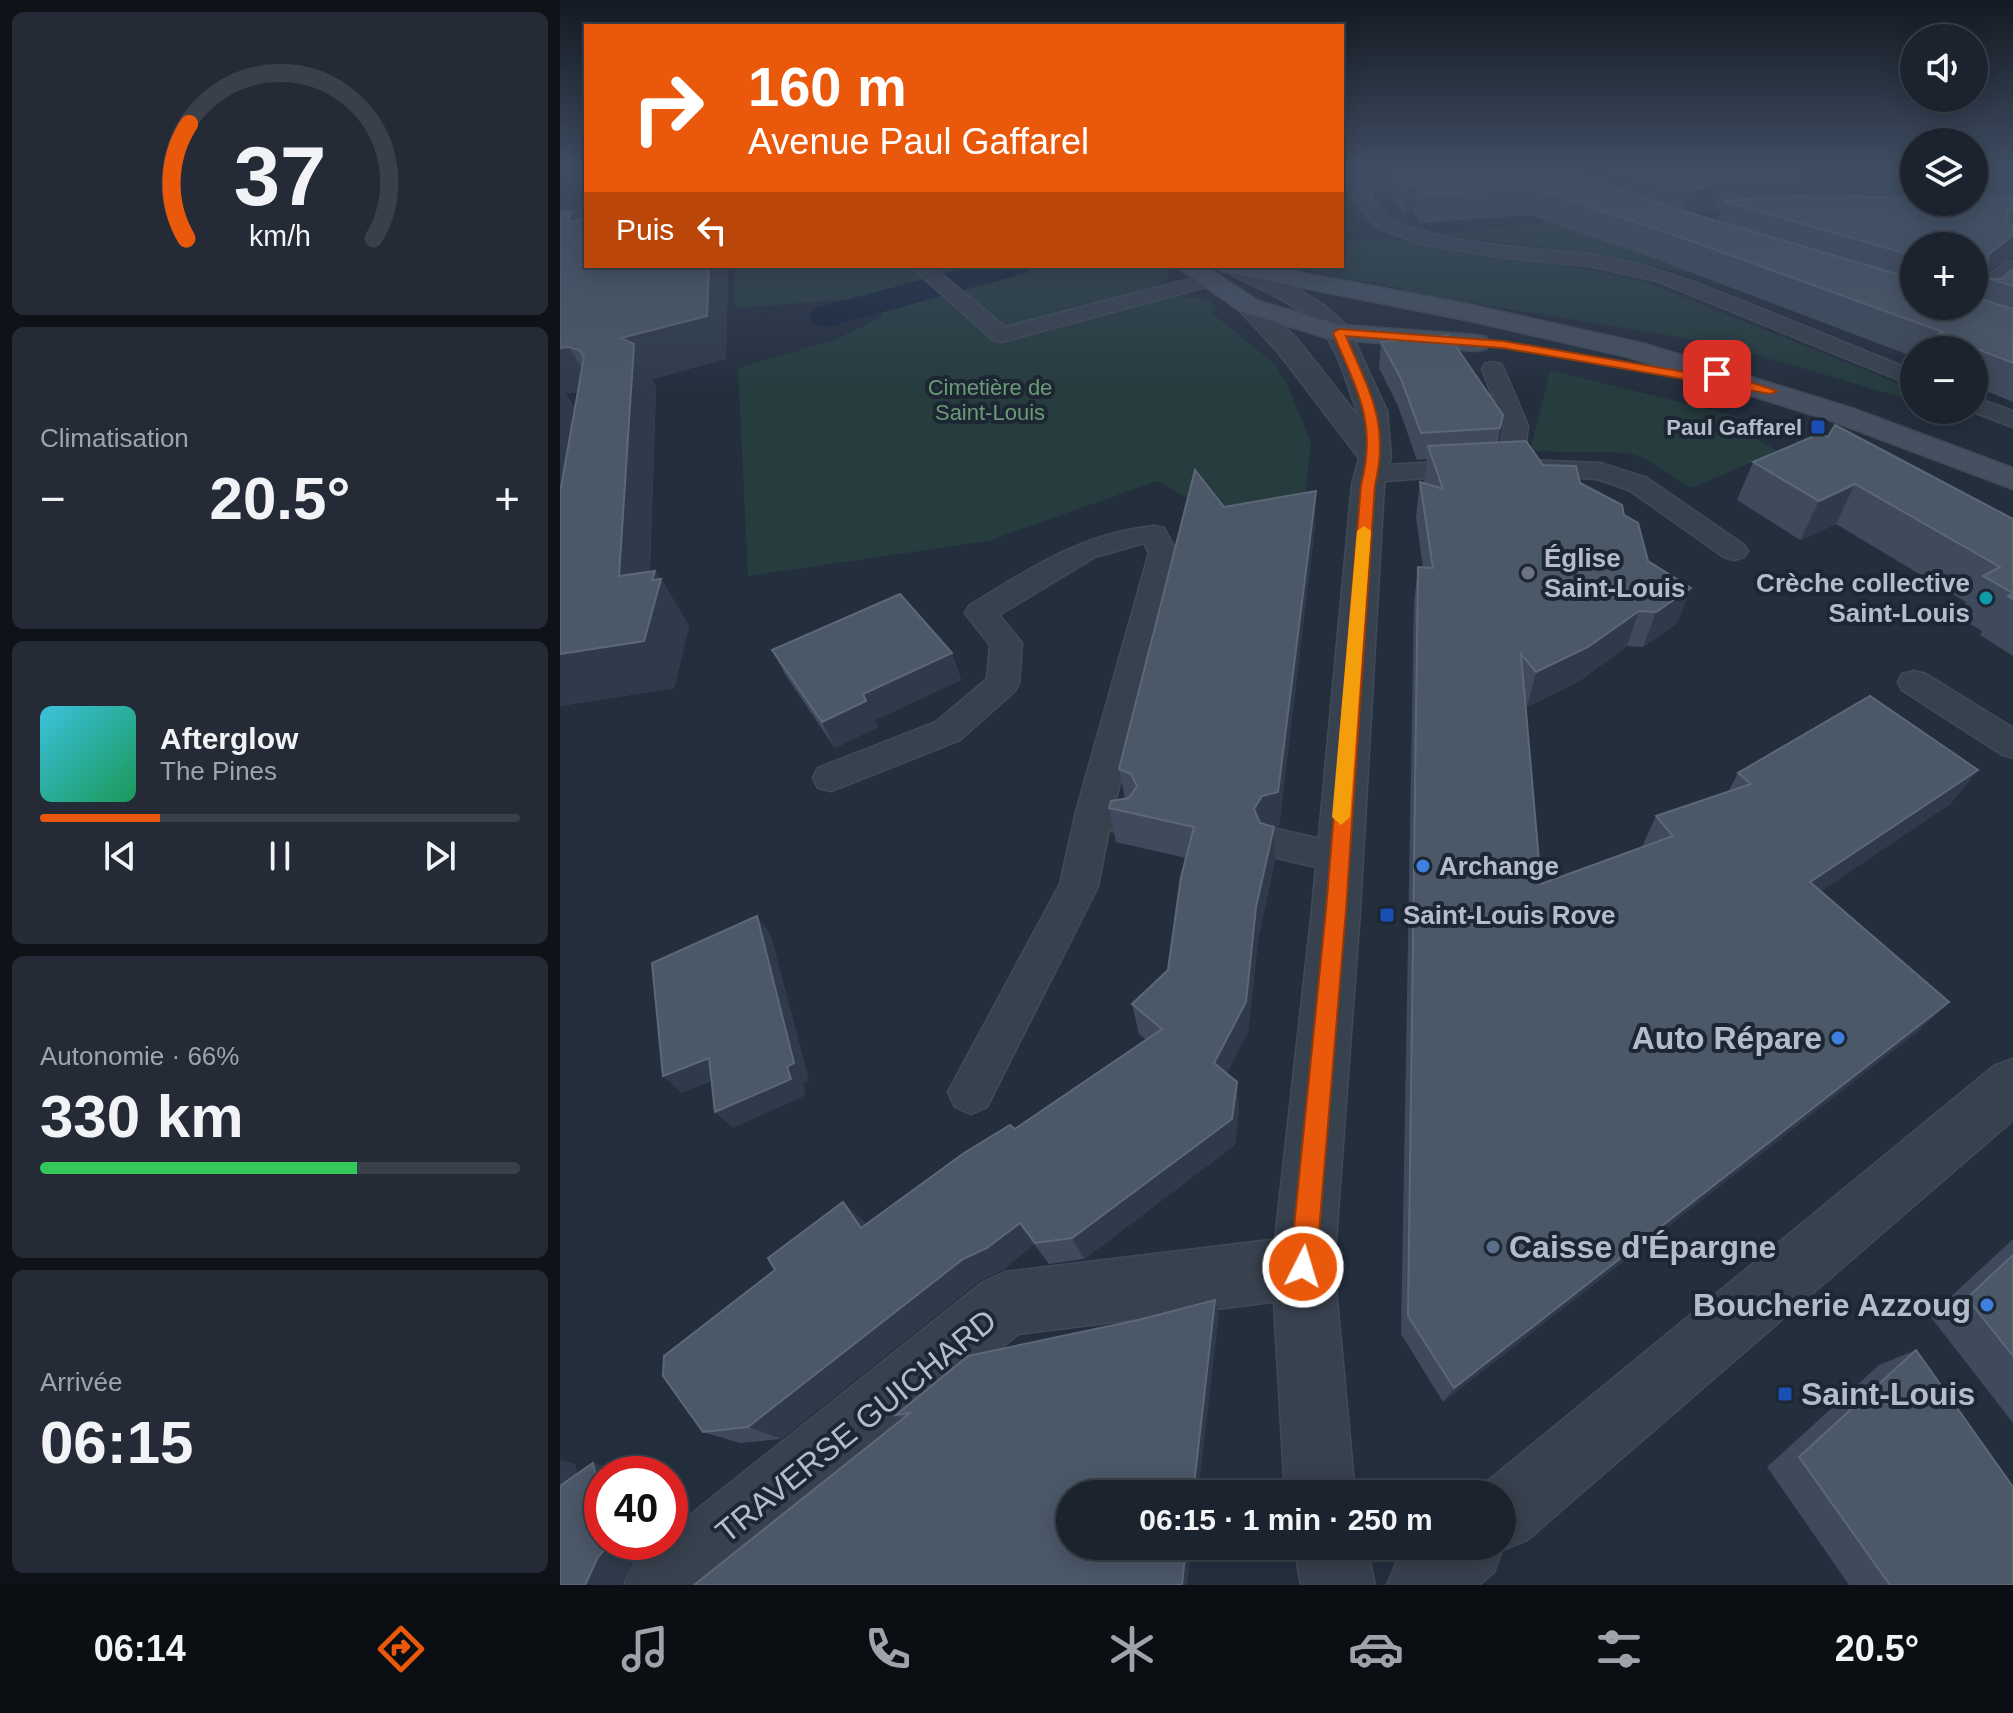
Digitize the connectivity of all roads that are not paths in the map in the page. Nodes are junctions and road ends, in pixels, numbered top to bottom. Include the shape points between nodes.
1 (1442, 242) edge
2 (922, 268) edge
3 (1201, 268) edge
4 (2013, 268) edge
5 (1227, 272) edge
6 (1988, 294) edge
7 (1249, 306) junction
8 (1466, 312) junction
9 (1339, 333) junction
10 (1493, 369) dead end
11 (1900, 373) edge
12 (1811, 377) dead end
13 (1838, 385) dead end
14 (1771, 391) junction
15 (1867, 395) dead end
16 (1988, 410) edge
17 (2013, 420) edge
18 (1975, 433) dead end
19 (2013, 448) edge
20 (1373, 465) junction
21 (1510, 466) junction
22 (2013, 479) edge
23 (1734, 551) dead end
24 (1914, 682) dead end
25 (2013, 745) edge
26 (831, 778) dead end
27 (1277, 844) edge
28 (1338, 857) junction
29 (2013, 1085) edge
30 (971, 1092) dead end
31 (1303, 1267) junction
32 (1319, 1480) edge
33 (1516, 1503) edge
34 (1333, 1560) edge
35 (1452, 1560) edge
36 (661, 1585) edge
37 (1338, 1585) edge
38 (1424, 1585) edge

1 - 11 lane via 1590,260 1663,276
2 - 5 lane via 1001,335
3 - 5 main road
4 - 6 street
5 - 7 main road
5 - 8 main road
5 - 9 street via 1282,290
7 - 9 main road
7 - 20 street via 1288,346
8 - 12 main road via 1688,347
8 - 14 main road via 1635,350
9 - 14 main road via 1503,345
9 - 20 street via 1372,411
10 - 21 lane via 1516,426
13 - 15 main road
14 - 22 main road
16 - 17 lane
18 - 19 main road
20 - 21 lane
20 - 28 street
21 - 23 lane via 1600,471 1638,484
24 - 25 lane
26 - 30 lane via 948,731 1003,683 1006,643 980,613 1045,572 1109,541 1154,534 1163,553 1108,816 1079,886
27 - 28 lane
28 - 31 street
29 - 33 street
31 - 32 street
31 - 36 street, TRAVERSE GUICHARD via 1005,1304
34 - 37 street
35 - 38 street

